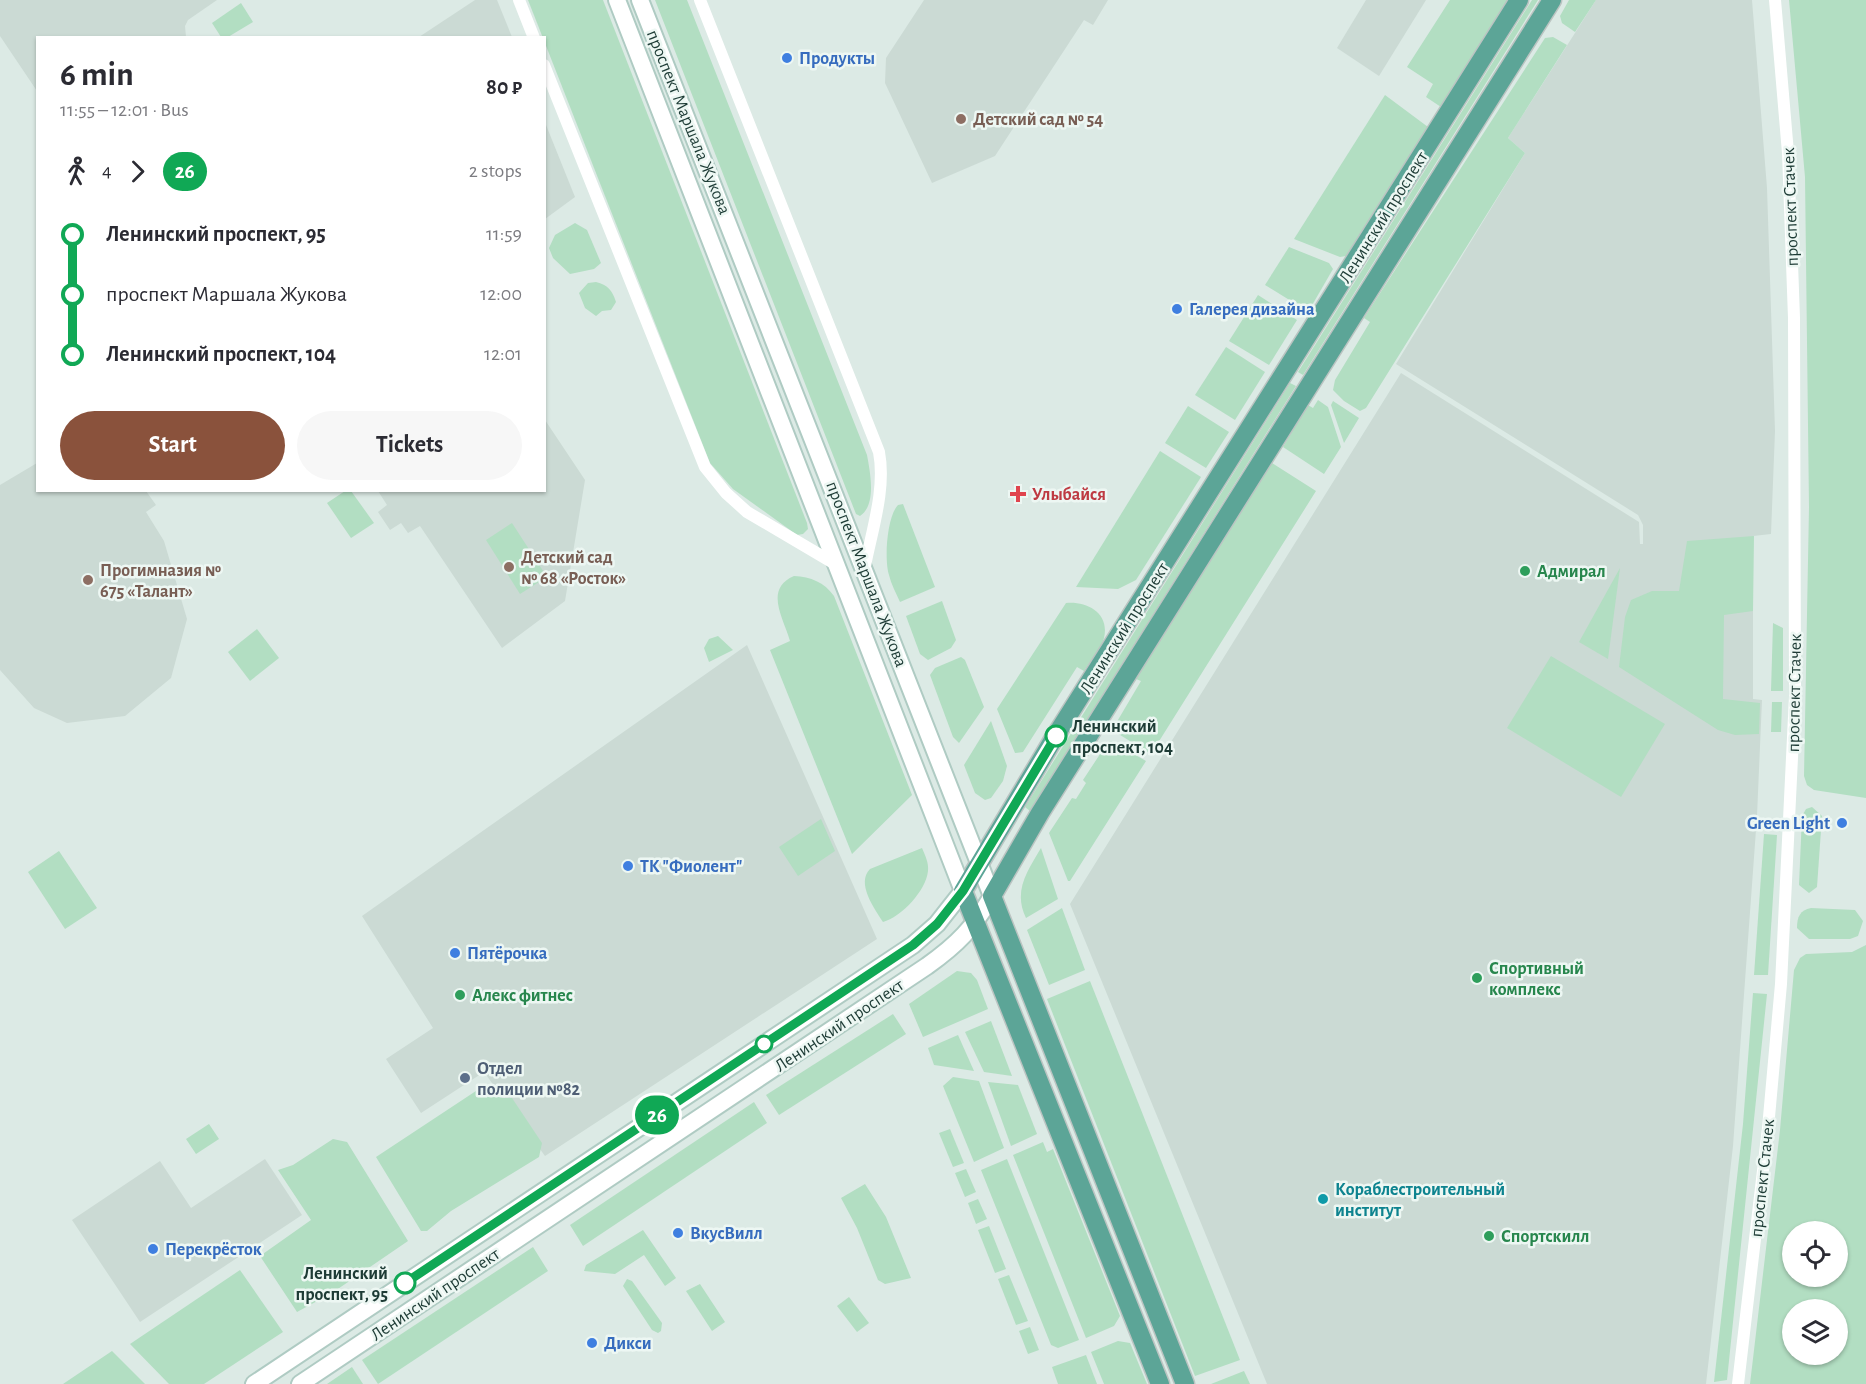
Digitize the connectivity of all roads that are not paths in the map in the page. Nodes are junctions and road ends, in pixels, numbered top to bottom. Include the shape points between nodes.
1 (519, 0) edge
2 (617, 0) edge
3 (640, 0) edge
4 (700, 0) edge
5 (1519, 0) edge
6 (1552, 0) edge
7 (1775, 0) edge
8 (533, 36) edge
9 (546, 70) edge
10 (837, 565) junction
11 (865, 566) junction
12 (979, 862) junction
13 (963, 891) junction
14 (993, 896) junction
15 (976, 924) junction
16 (254, 1384) edge
17 (300, 1384) edge
18 (1160, 1384) edge
19 (1185, 1384) edge
20 (1738, 1384) edge

1 - 8 street
2 - 10 main road, проспект Маршала Жукова
3 - 11 main road, проспект Маршала Жукова
4 - 11 street via 879,452 881,484
5 - 12 main road, Ленинский проспект
6 - 14 main road, Ленинский проспект via 1040,813
7 - 20 street, проспект Стачек via 1788,153 1794,318 1795,696 1780,995
9 - 10 street via 705,467 747,512
10 - 13 main road, проспект Маршала Жукова
11 - 12 main road, проспект Маршала Жукова
12 - 13 main road, Ленинский проспект
12 - 14 main road, проспект Маршала Жукова
13 - 15 main road, проспект Маршала Жукова
13 - 16 main road, Ленинский проспект via 937,924 913,945
14 - 15 main road, Ленинский проспект
14 - 19 main road, проспект Маршала Жукова
15 - 17 main road, Ленинский проспект via 958,944 927,966
15 - 18 main road, проспект Маршала Жукова

